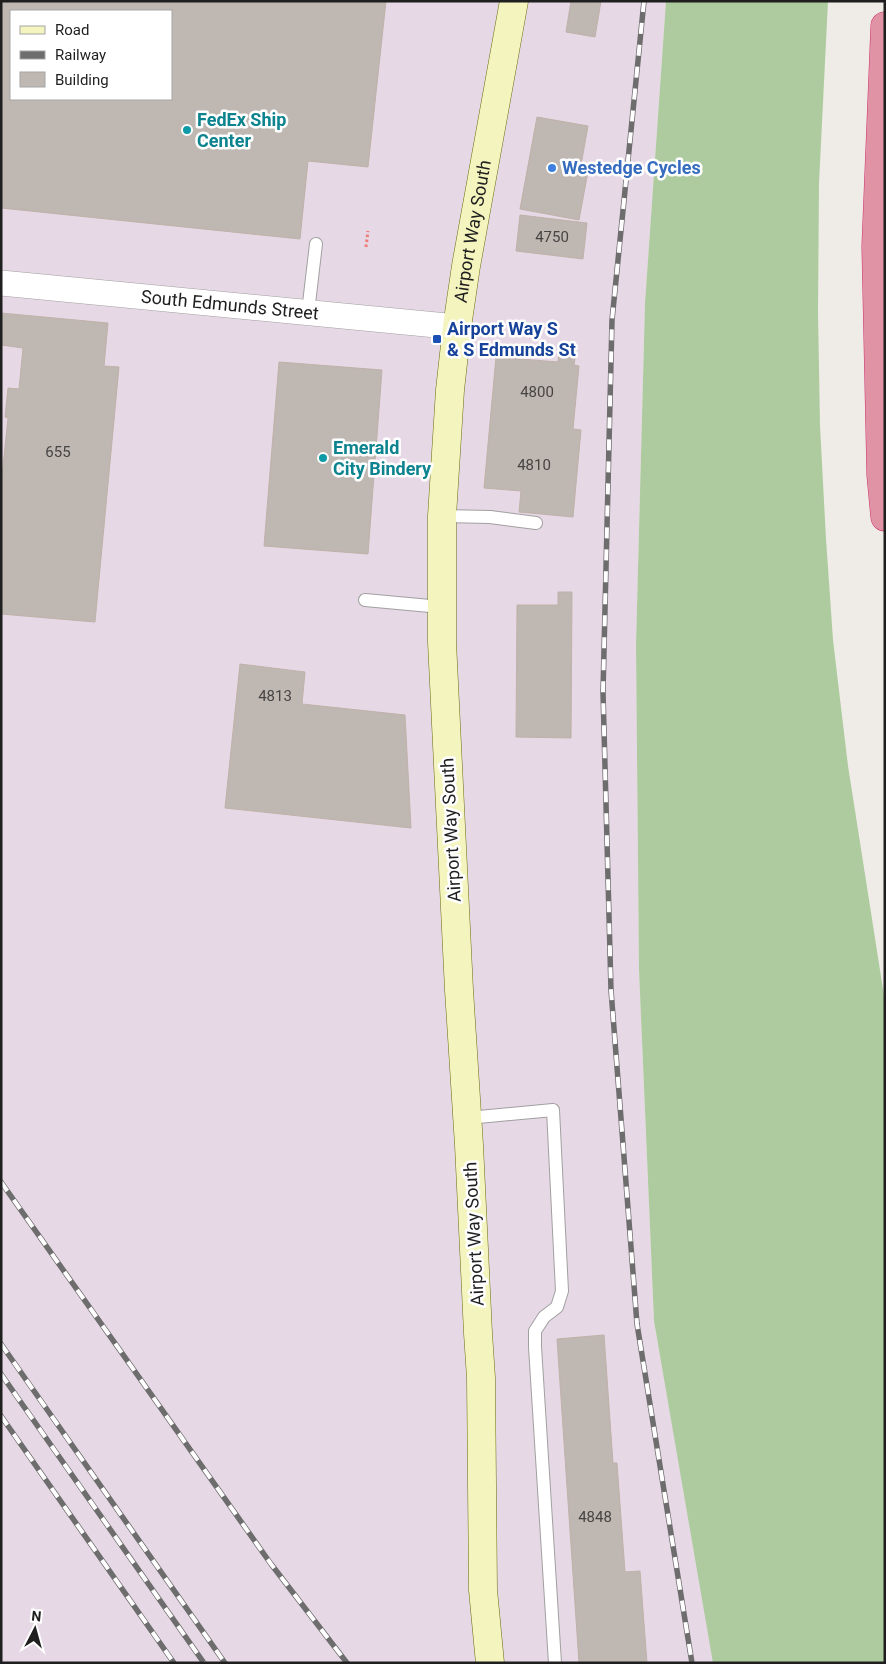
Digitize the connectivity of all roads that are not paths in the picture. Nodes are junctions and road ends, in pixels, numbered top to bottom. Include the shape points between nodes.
1 (514, 1) edge
2 (885, 26) edge
3 (316, 244) dead end
4 (1, 283) edge
5 (308, 312) junction
6 (458, 327) junction
7 (442, 516) junction
8 (885, 518) edge
9 (536, 523) dead end
10 (365, 600) dead end
11 (441, 608) junction
12 (468, 1118) junction
13 (490, 1663) edge
14 (555, 1663) edge

1 - 6 main road, Airport Way South
2 - 8 highway via 876,246
3 - 5 lane
4 - 5 street, South Edmunds Street
5 - 6 street, South Edmunds Street
6 - 7 main road, Airport Way South via 450,390
7 - 9 lane via 490,517
7 - 11 main road, Airport Way South
10 - 11 lane
11 - 12 main road, Airport Way South
12 - 13 main road, Airport Way South via 480,1378 483,1590
12 - 14 lane via 553,1110 562,1291 557,1307 544,1317 535,1331 535,1347

